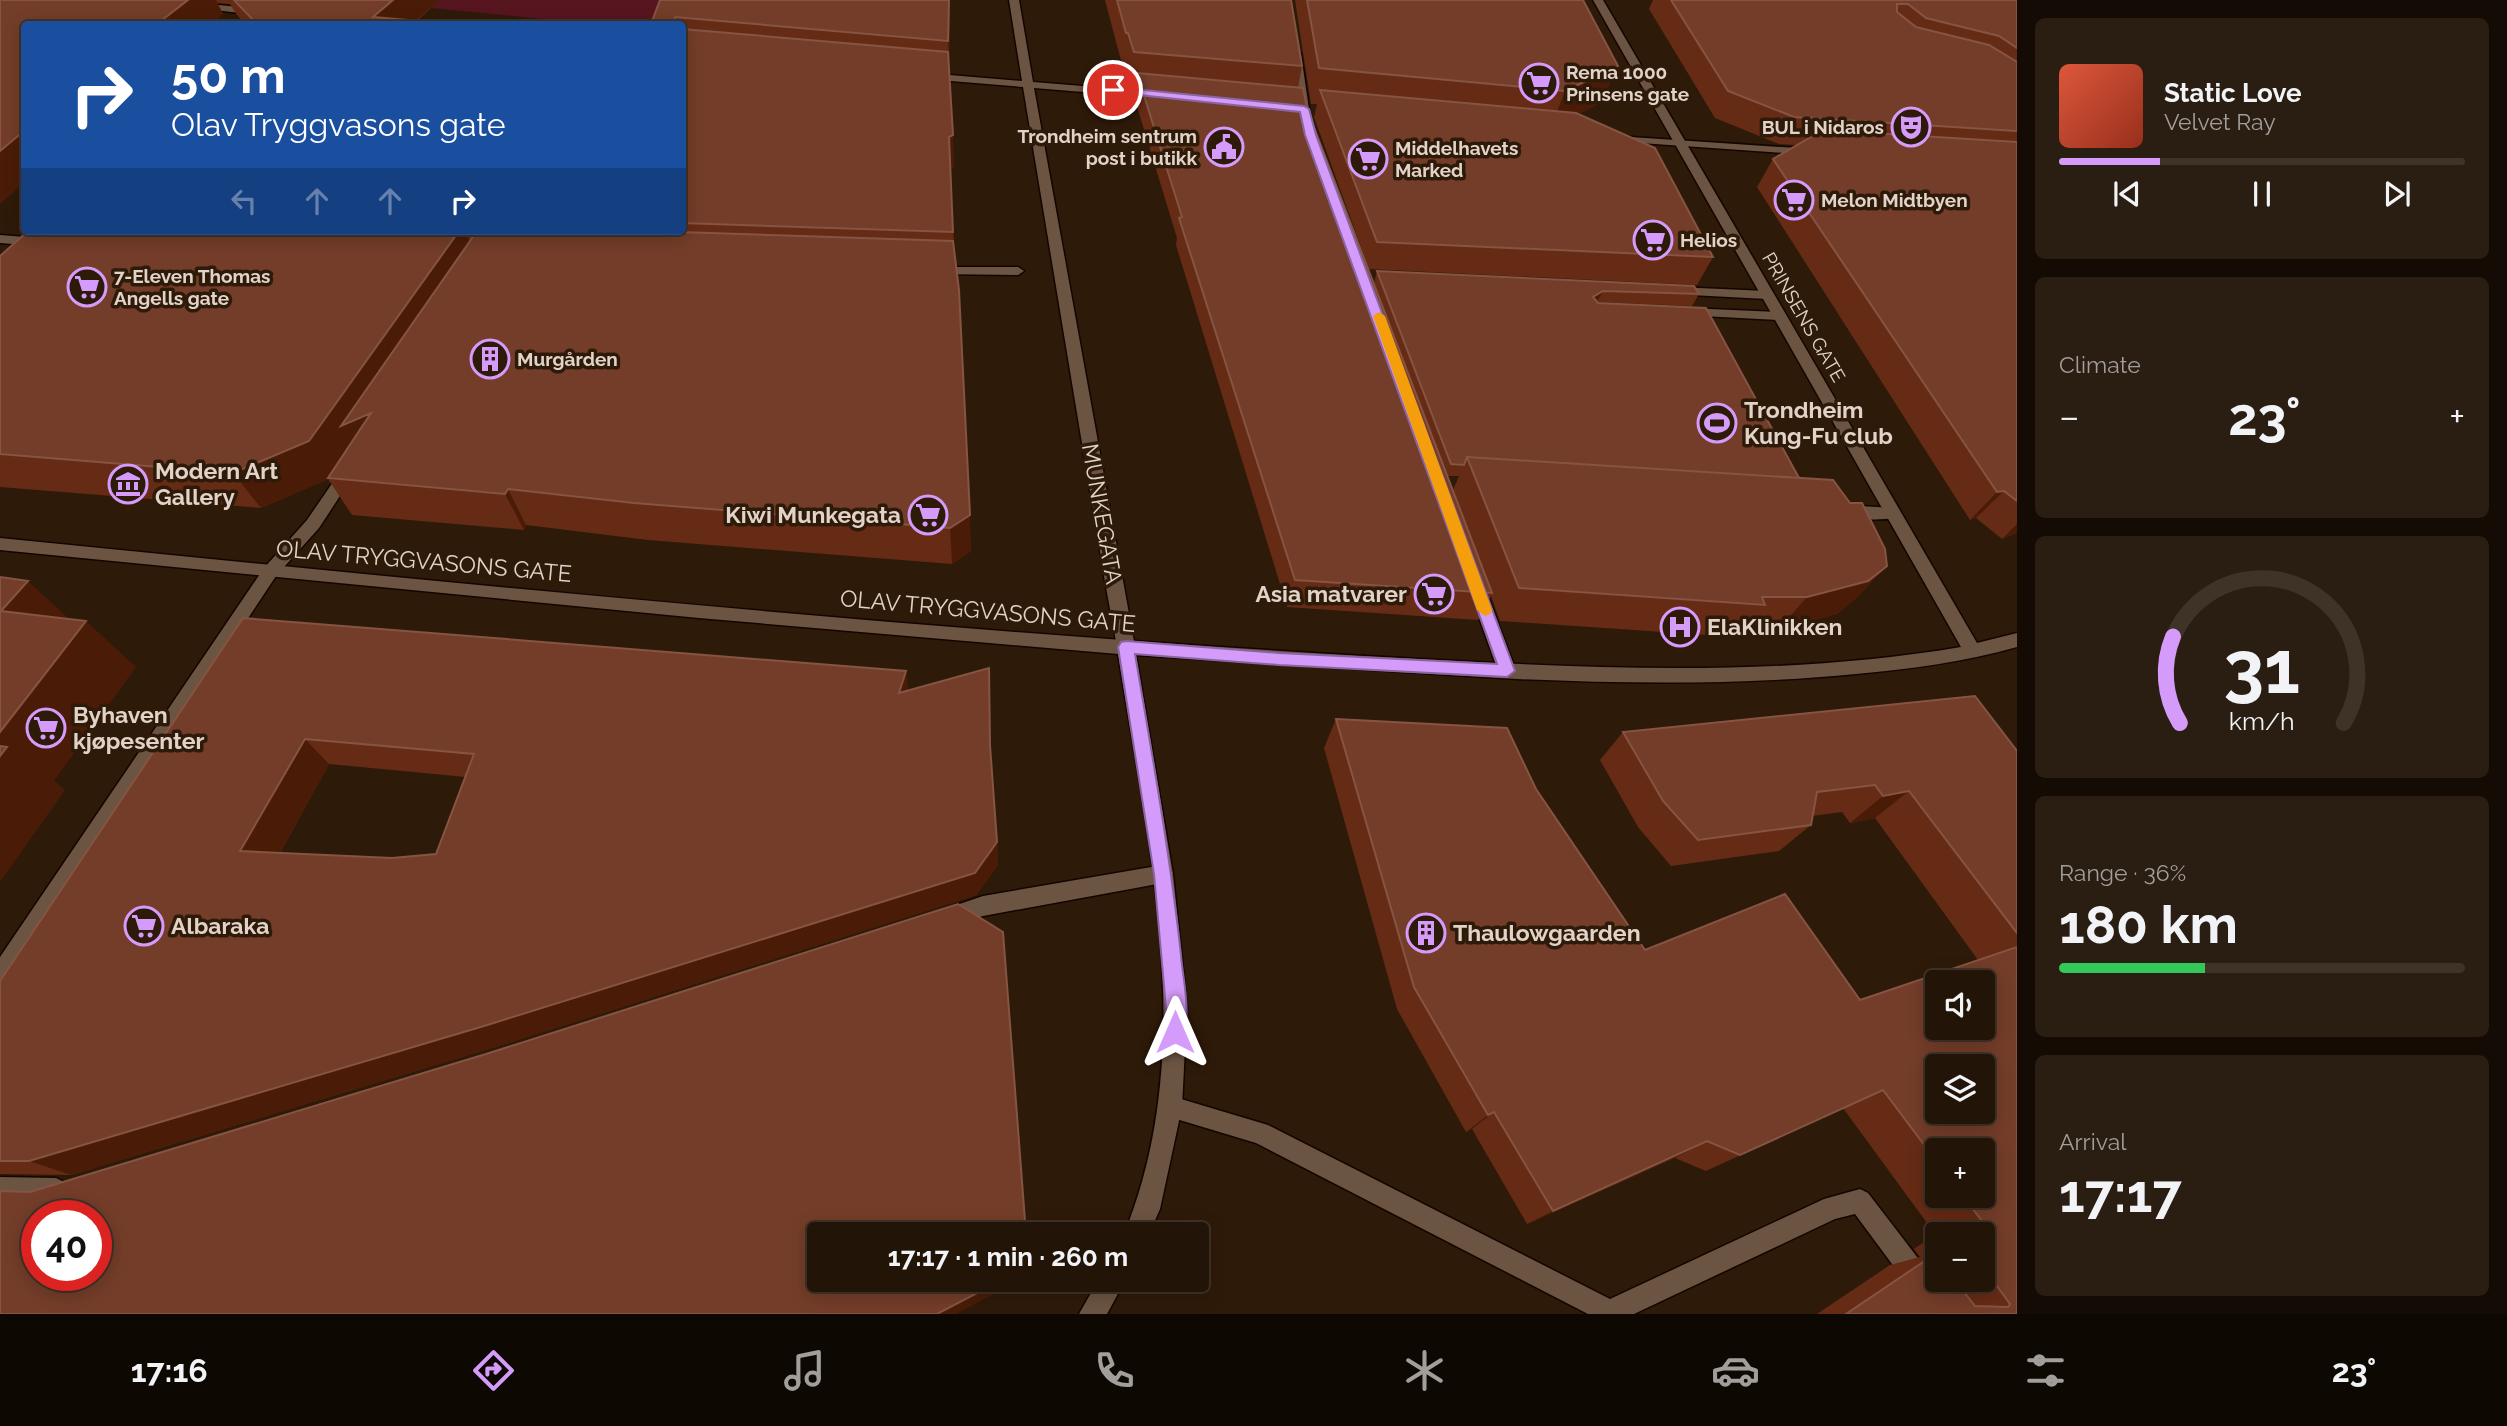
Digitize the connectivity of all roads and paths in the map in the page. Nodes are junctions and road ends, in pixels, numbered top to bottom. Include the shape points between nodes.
1 (1014, 0) edge
2 (1598, 0) edge
3 (193, 6) dead end
4 (275, 13) edge
5 (1294, 38) edge
6 (911, 74) edge
7 (1029, 84) junction
8 (1168, 96) edge
9 (1308, 126) edge
10 (1603, 138) edge
11 (1679, 143) junction
12 (1819, 152) edge
13 (26, 235) edge
14 (0, 239) edge
15 (53, 243) edge
16 (15, 245) junction
17 (915, 270) edge
18 (1018, 271) dead end
19 (1661, 290) edge
20 (1767, 295) junction
21 (1674, 312) edge
22 (1779, 316) junction
23 (358, 456) edge
24 (1834, 510) edge
25 (1893, 514) junction
26 (0, 544) edge
27 (1470, 568) edge
28 (270, 572) junction
29 (2017, 639) edge
30 (1126, 647) junction
31 (1974, 653) junction
32 (1507, 671) junction
33 (1163, 874) junction
34 (930, 923) edge
35 (0, 975) edge
36 (1171, 1107) junction
37 (84, 1186) edge
38 (0, 1189) edge
39 (1142, 1222) edge
40 (1106, 1292) edge
41 (1610, 1313) edge
42 (1092, 1314) edge
43 (1945, 1314) edge

1 - 7 street, MUNKEGATA
2 - 11 street, PRINSENS GATE
3 - 4 street
5 - 9 street
6 - 7 street
7 - 8 street
7 - 30 street, MUNKEGATA
10 - 11 street
11 - 12 street
11 - 20 street, PRINSENS GATE
13 - 16 street
14 - 16 street
15 - 16 street
17 - 18 street
19 - 20 street
20 - 22 street, PRINSENS GATE
21 - 22 street
22 - 25 street, PRINSENS GATE
23 - 28 street via 313,524
24 - 25 street
25 - 31 street, PRINSENS GATE
26 - 28 street, OLAV TRYGGVASONS GATE
27 - 32 street
28 - 30 street, OLAV TRYGGVASONS GATE
28 - 35 street
29 - 31 street, OLAV TRYGGVASONS GATE
30 - 32 street, OLAV TRYGGVASONS GATE
30 - 33 street, MUNKEGATA
31 - 32 street, OLAV TRYGGVASONS GATE via 1805,674
33 - 34 street via 983,906
33 - 36 street, MUNKEGATA via 1176,1008
36 - 39 street, MUNKEGATA
36 - 41 street via 1260,1133
37 - 38 street via 71,1191
40 - 42 street
41 - 43 street via 1833,1208 1860,1201

